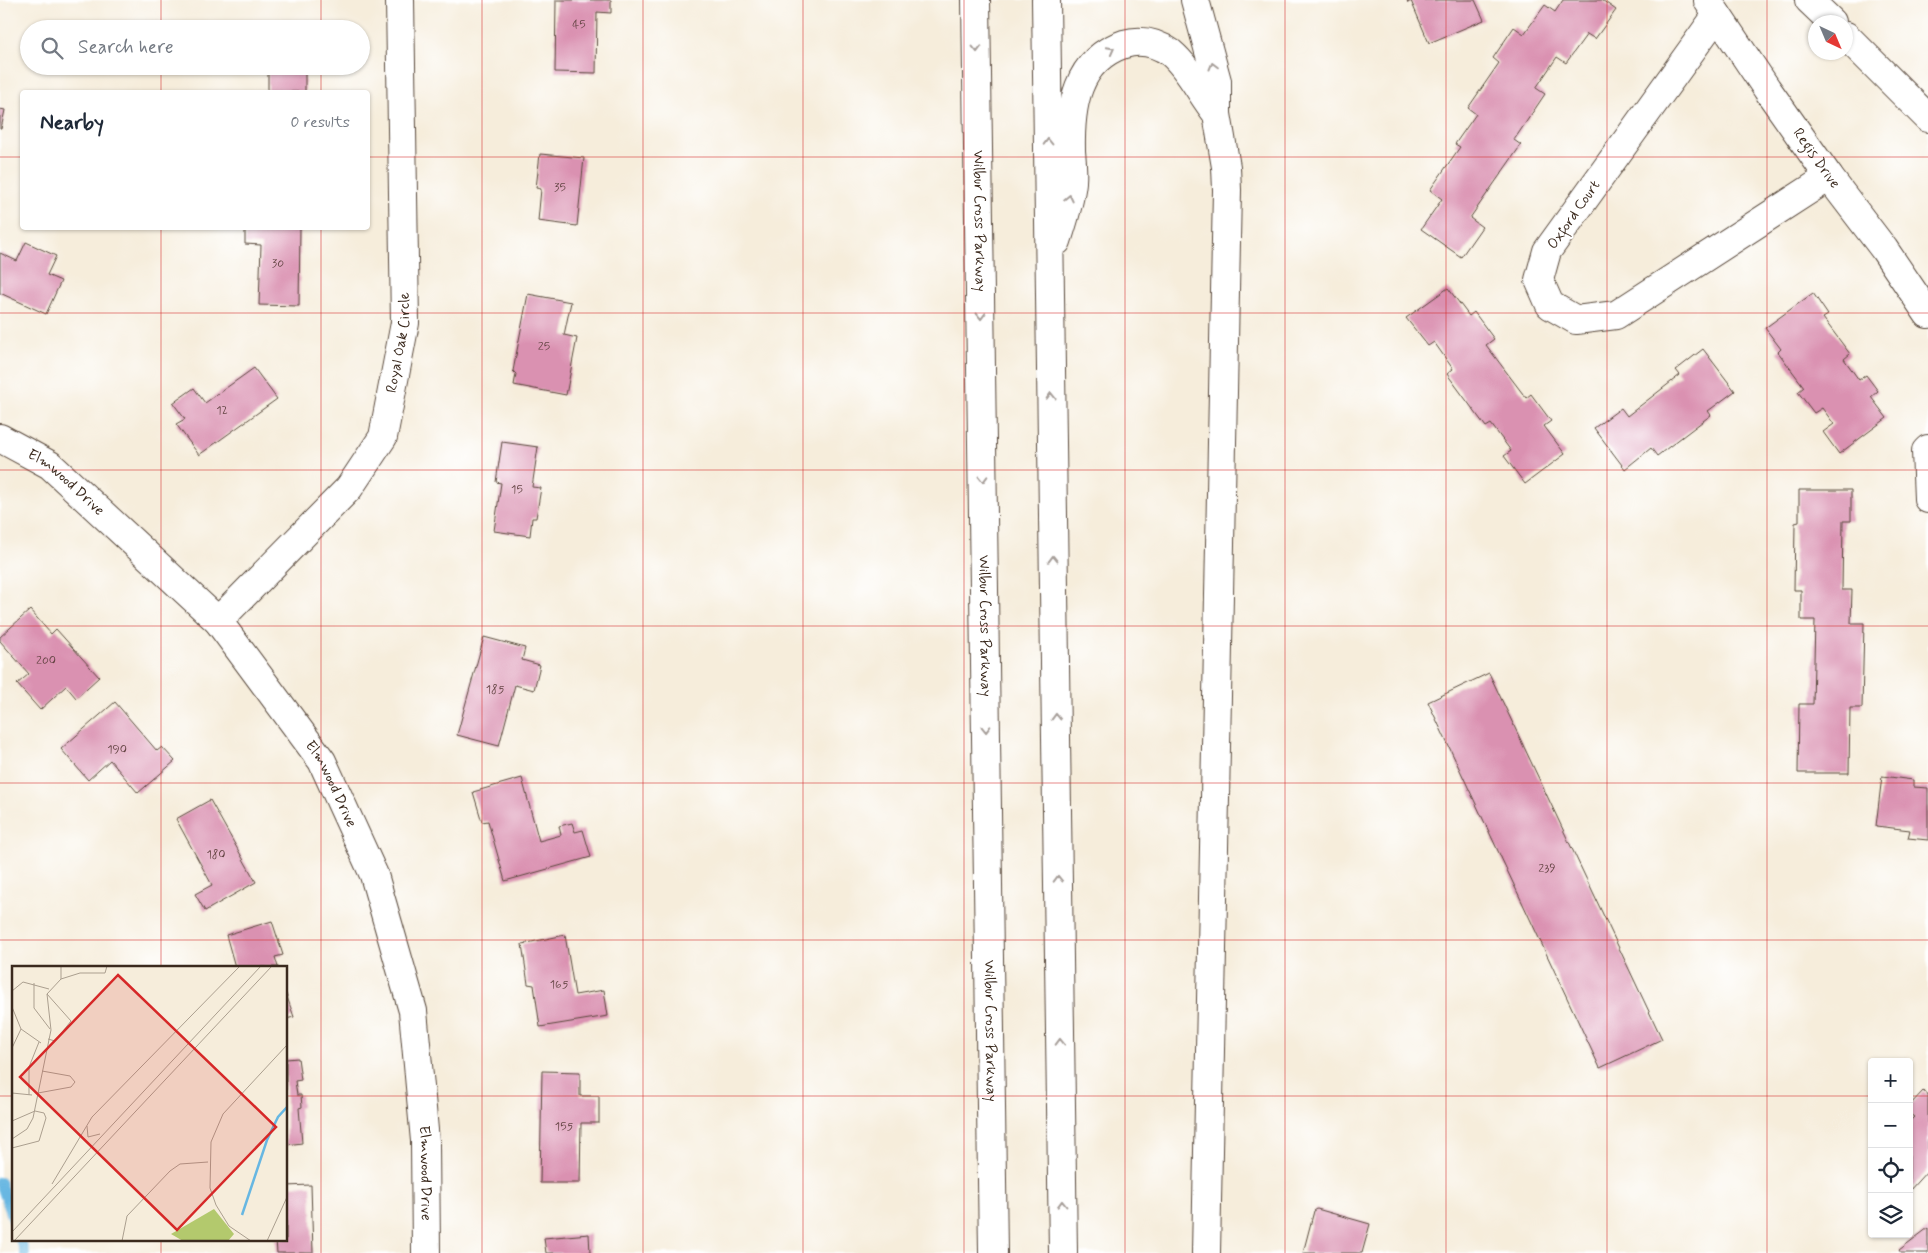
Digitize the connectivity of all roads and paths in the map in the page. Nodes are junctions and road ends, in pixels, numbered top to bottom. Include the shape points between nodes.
1 (400, 0) edge
2 (976, 0) edge
3 (1046, 0) edge
4 (1195, 0) edge
5 (1809, 0) edge
6 (1712, 8) edge
7 (1825, 15) edge
8 (1853, 43) edge
9 (1217, 114) junction
10 (1928, 118) edge
11 (1829, 177) junction
12 (1050, 261) junction
13 (1928, 314) edge
14 (0, 438) edge
15 (1928, 449) edge
16 (1928, 499) edge
17 (218, 622) junction
18 (426, 1253) edge
19 (993, 1253) edge
20 (1063, 1253) edge
21 (1206, 1253) edge

1 - 17 main road, Royal Oak Circle via 405,324 383,437 349,488
2 -> 19 main road, Wilbur Cross Parkway
12 -> 3 main road
9 -> 4 main road via 1217,80
5 - 7 main road
6 - 11 main road, Regis Drive
6 - 11 main road, Oxford Court via 1547,251 1539,280 1550,305 1576,320 1616,315
8 - 10 main road
12 -> 9 main road via 1071,192 1072,125 1077,91 1091,65 1102,55 1127,43 1154,43 1181,64
9 - 21 main road via 1226,167 1228,218
11 - 13 main road, Regis Drive
20 -> 12 main road
14 - 17 main road, Elmwood Drive via 50,465
15 - 16 main road
17 - 18 main road, Elmwood Drive via 322,761 374,875 414,1011 425,1141

